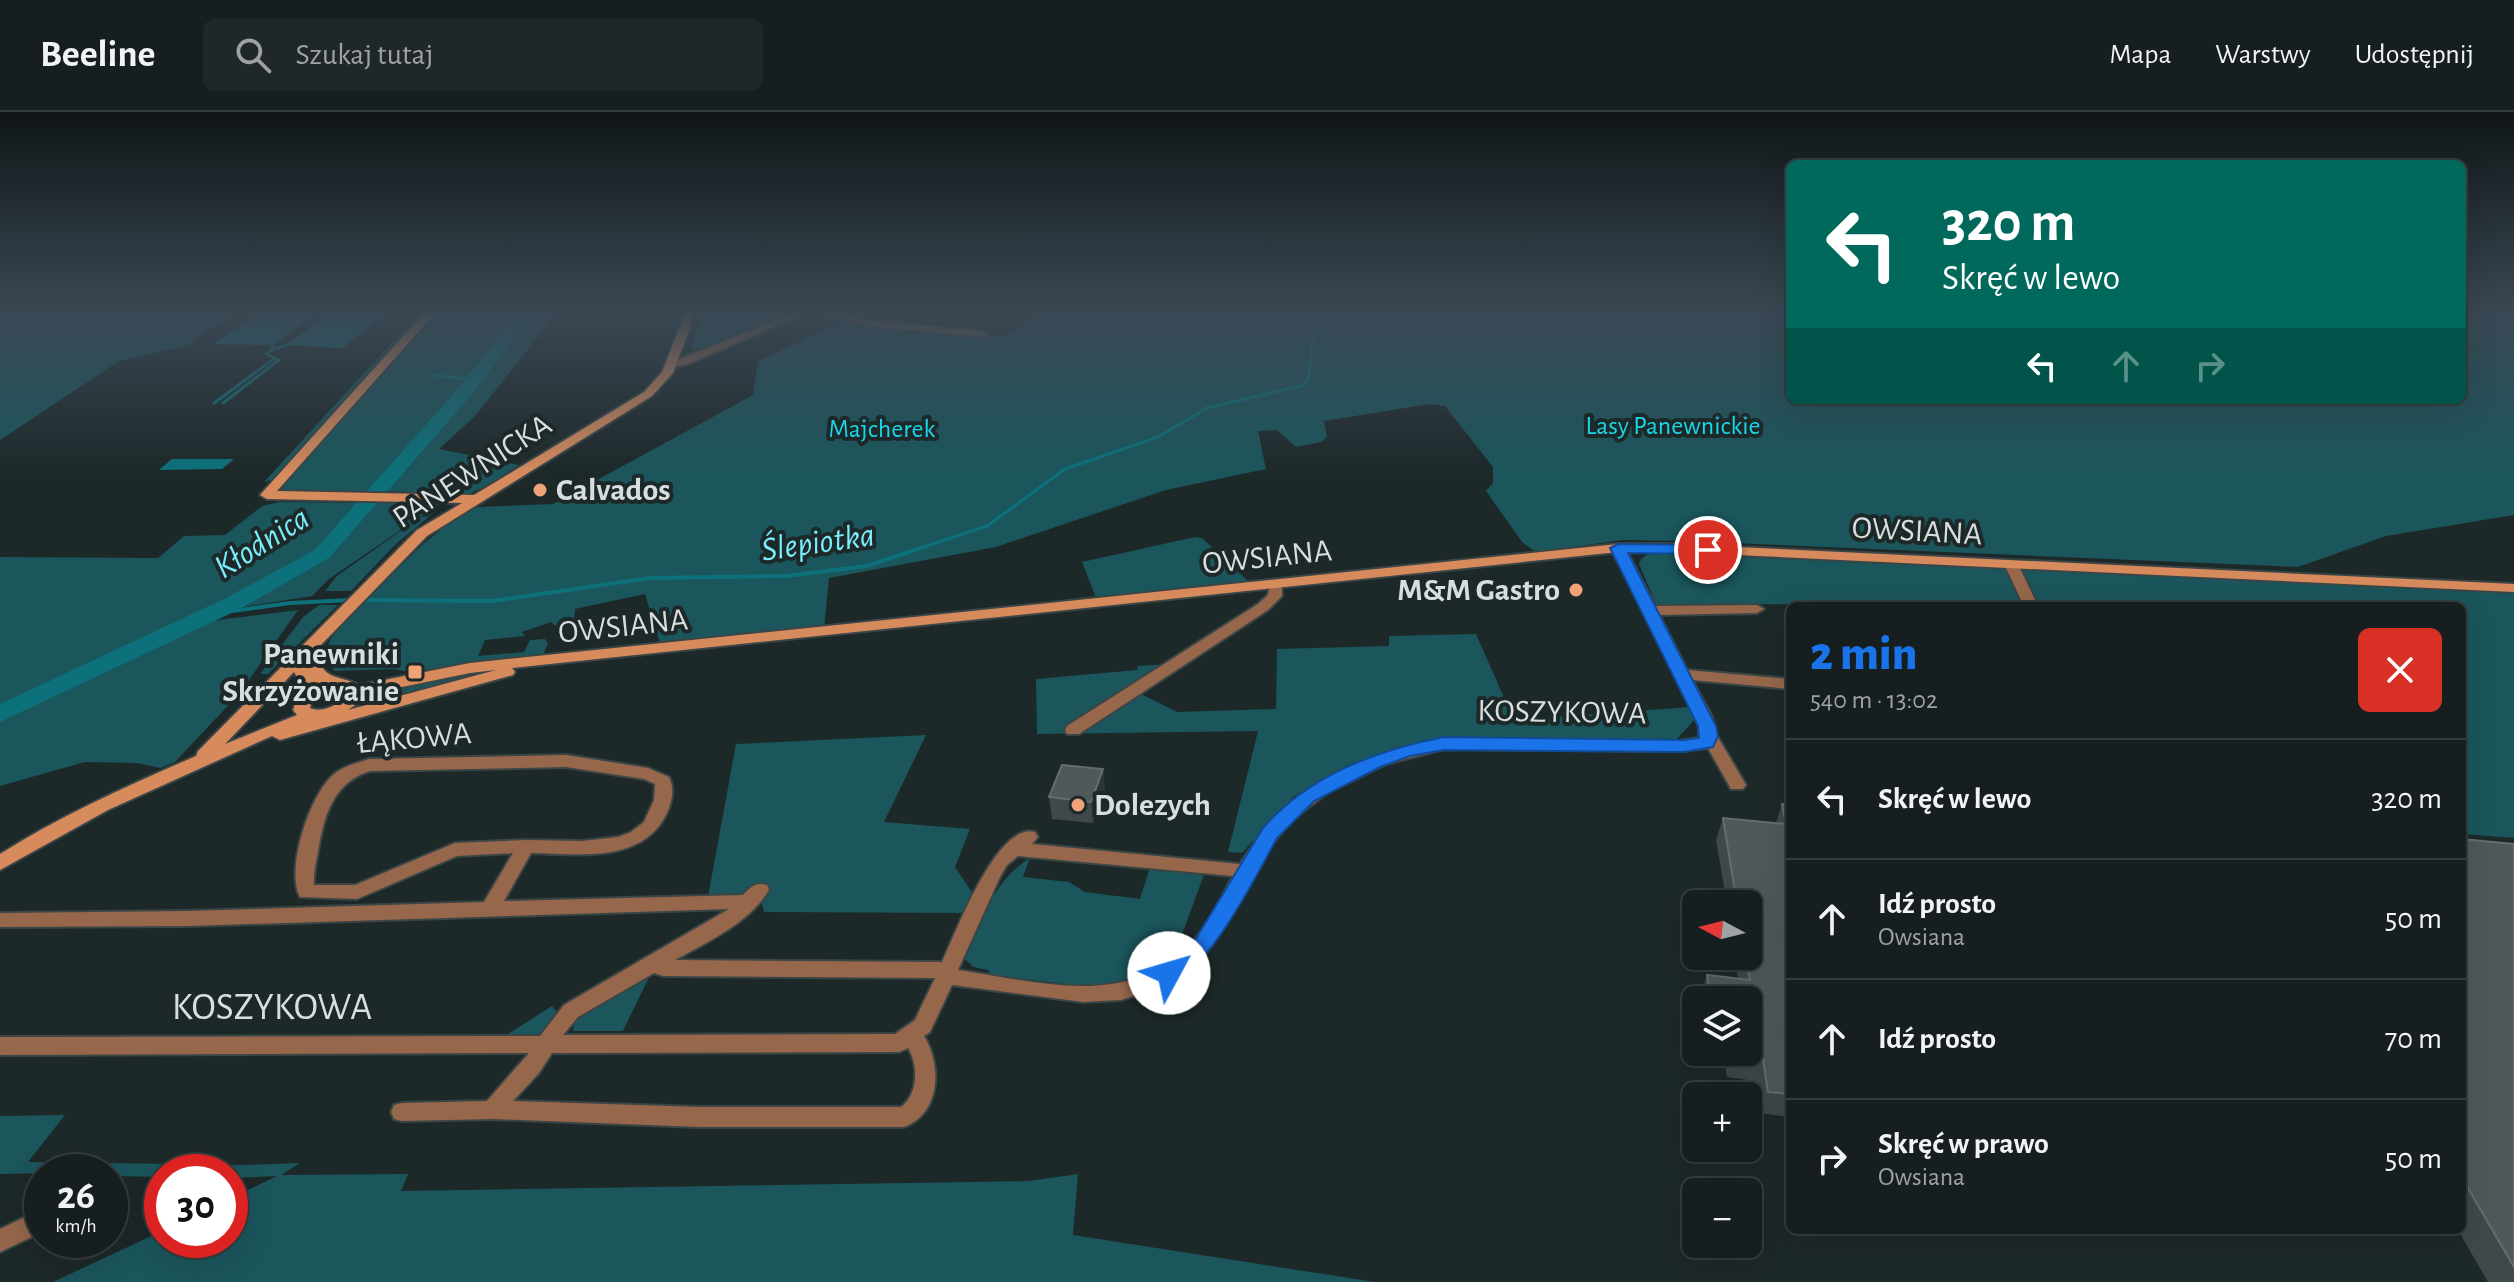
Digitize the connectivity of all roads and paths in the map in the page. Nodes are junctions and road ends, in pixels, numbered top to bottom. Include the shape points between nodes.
1 (383, 366) edge
2 (670, 366) edge
3 (474, 499) junction
4 (1618, 548) junction
5 (2011, 564) junction
6 (1275, 585) junction
7 (2514, 588) edge
8 (2029, 602) edge
9 (1757, 609) dead end
10 (1649, 611) junction
11 (306, 653) junction
12 (488, 672) junction
13 (1681, 674) junction
14 (335, 684) junction
15 (1786, 684) edge
16 (421, 695) junction
17 (352, 697) junction
18 (307, 705) junction
19 (1073, 730) dead end
20 (1708, 739) junction
21 (228, 751) junction
22 (204, 755) junction
23 (178, 772) junction
24 (1737, 785) dead end
25 (526, 846) junction
26 (0, 863) edge
27 (1248, 871) junction
28 (491, 907) junction
29 (0, 920) edge
30 (654, 964) junction
31 (947, 973) junction
32 (912, 1037) junction
33 (545, 1043) junction
34 (0, 1046) edge
35 (493, 1110) junction
36 (402, 1112) dead end
37 (24, 1229) edge
38 (0, 1241) edge

1 - 3 street via 267,495
2 - 3 street, PANEWNICKA via 636,403
3 - 11 street, PANEWNICKA via 412,541
4 - 5 street, OWSIANA
4 - 6 street, OWSIANA
4 - 10 street
5 - 7 street, OWSIANA
5 - 8 street, OWSIANA
6 - 12 street, OWSIANA
6 - 19 street via 1275,596 1263,607
9 - 10 street
10 - 13 street
11 - 14 street via 321,677
11 - 18 street via 299,668 308,682
11 - 22 street, PANEWNICKA
12 - 16 street, OWSIANA
12 - 17 street, OWSIANA
13 - 15 street
13 - 20 street
14 - 17 street via 348,685
14 - 18 street
16 - 17 street, OWSIANA
16 - 21 street
17 - 18 street via 333,712
18 - 21 street via 281,725
18 - 22 street
20 - 24 street
20 - 27 street, KOSZYKOWA via 1679,746 1481,742 1407,751 1373,762 1307,797 1270,833
21 - 23 street
22 - 23 street
23 - 26 street
25 - 25 street, ŁĄKOWA via 622,845 636,840 656,822 666,791 663,781 566,761 356,768 322,798 304,887 307,892 357,892 455,850
25 - 28 street
27 - 31 street, KOSZYKOWA via 1203,946 1169,973 1139,987 1088,994
27 - 31 street via 1022,843 991,876
28 - 29 street
28 - 30 street via 756,896 731,919
30 - 31 street, KOSZYKOWA
30 - 33 street via 571,1011
31 - 32 street via 923,1026
32 - 33 street, KOSZYKOWA via 899,1043
32 - 35 street via 924,1056 926,1080 910,1115 700,1117
33 - 34 street, KOSZYKOWA
33 - 35 street via 533,1065
35 - 36 street
37 - 38 street

